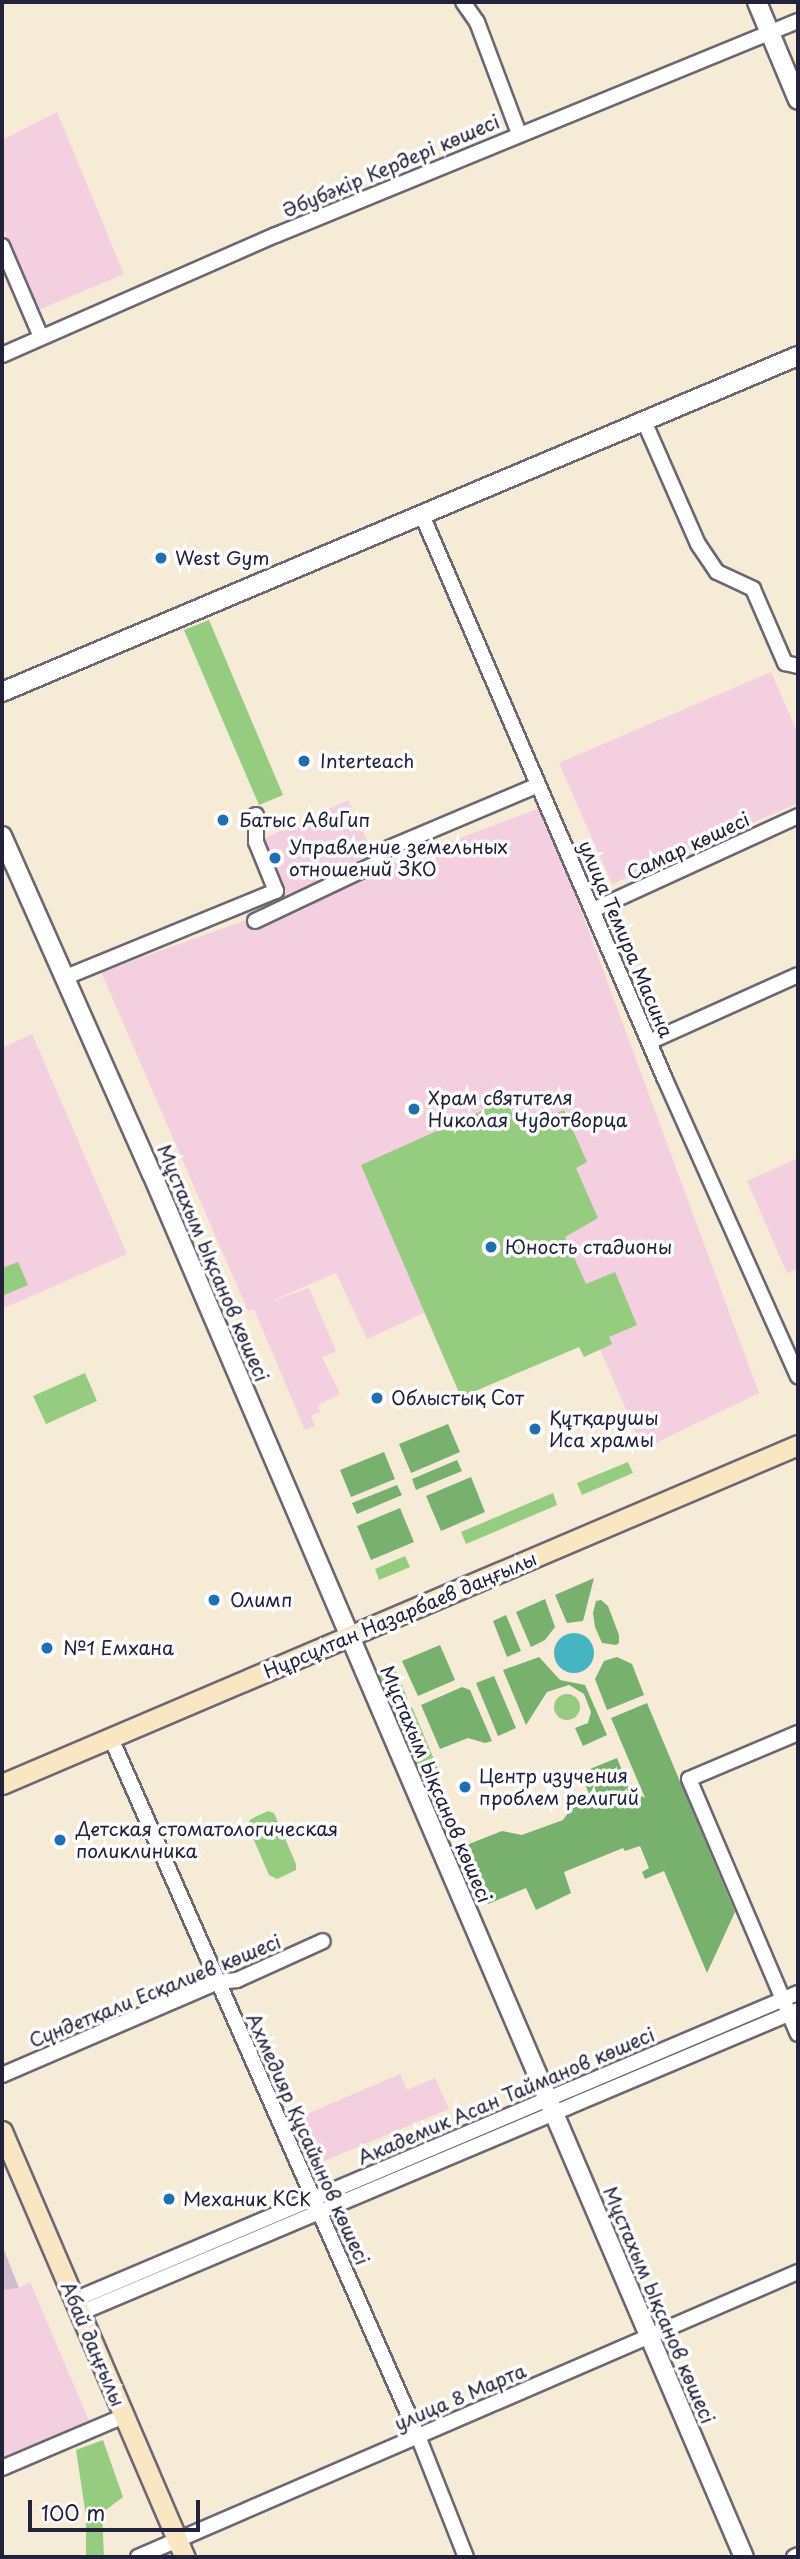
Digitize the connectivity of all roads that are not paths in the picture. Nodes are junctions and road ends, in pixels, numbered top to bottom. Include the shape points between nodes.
1 (463, 2) edge
2 (757, 2) edge
3 (798, 21) edge
4 (770, 32) junction
5 (798, 100) edge
6 (519, 134) junction
7 (2, 246) edge
8 (41, 337) junction
9 (2, 355) edge
10 (798, 356) edge
11 (644, 421) junction
12 (422, 515) junction
13 (798, 666) edge
14 (2, 692) edge
15 (538, 785) junction
16 (256, 815) dead end
17 (798, 816) edge
18 (2, 836) edge
19 (593, 910) junction
20 (255, 920) dead end
21 (798, 975) edge
22 (66, 977) junction
23 (649, 1042) junction
24 (798, 1376) edge
25 (798, 1445) edge
26 (349, 1635) junction
27 (798, 1733) edge
28 (111, 1738) junction
29 (2, 1784) edge
30 (323, 1941) dead end
31 (218, 1982) junction
32 (793, 2004) edge
33 (798, 2034) edge
34 (2, 2075) edge
35 (551, 2106) junction
36 (2, 2131) edge
37 (316, 2206) junction
38 (798, 2272) edge
39 (77, 2307) junction
40 (649, 2336) junction
41 (124, 2416) junction
42 (418, 2436) junction
43 (2, 2468) edge
44 (181, 2550) edge
45 (138, 2557) edge
46 (466, 2557) edge
47 (744, 2557) edge

1 - 6 street via 477,22
2 - 4 street
3 - 4 street, Әбубәкір Кердері көшесі
4 - 5 street
4 - 6 street, Әбубәкір Кердері көшесі
6 - 8 street, Әбубәкір Кердері көшесі
7 - 8 street
8 - 9 street, Әбубәкір Кердері көшесі
10 - 11 street
11 - 12 street
11 - 13 street via 698,544 717,572 753,589 785,663
12 - 14 street
12 - 15 street, улица Темира Масина
15 - 19 street, улица Темира Масина
15 - 20 street via 382,851 377,863
16 - 22 street via 256,842 276,891
17 - 19 street, Самар көшесі
18 - 22 street, Мұстахым Ықсанов көшесі
19 - 23 street, улица Темира Масина
21 - 23 street
22 - 26 street, Мұстахым Ықсанов көшесі
23 - 24 street, улица Темира Масина
25 - 26 main road, Нұрсұлтан Назарбаев даңғылы
26 - 28 main road, Нұрсұлтан Назарбаев даңғылы
26 - 35 street, Мұстахым Ықсанов көшесі
27 - 32 street via 689,1779
28 - 29 main road, Нұрсұлтан Назарбаев даңғылы
28 - 31 street, Ахмедияр Құсайынов көшесі
30 - 31 street, Сүндетқали Есқалиев көшесі via 237,1980
31 - 34 street, Сүндетқали Есқалиев көшесі
31 - 37 street, Ахмедияр Құсайынов көшесі
32 - 33 street
32 - 35 street, Академик Асан Тайманов көшесі
35 - 37 street, Академик Асан Тайманов көшесі
35 - 40 street, Мұстахым Ықсанов көшесі
36 - 39 main road, Абай даңғылы
37 - 39 street, Академик Асан Тайманов көшесі
37 - 42 street, Ахмедияр Құсайынов көшесі
38 - 40 street, улица 8 Марта
39 - 41 main road, Абай даңғылы
40 - 42 street, улица 8 Марта
40 - 47 street, Мұстахым Ықсанов көшесі
41 - 43 street
41 - 44 main road, Абай даңғылы
42 - 44 street, улица 8 Марта
42 - 46 street, Ахмедияр Құсайынов көшесі
44 - 45 street, улица 8 Марта

